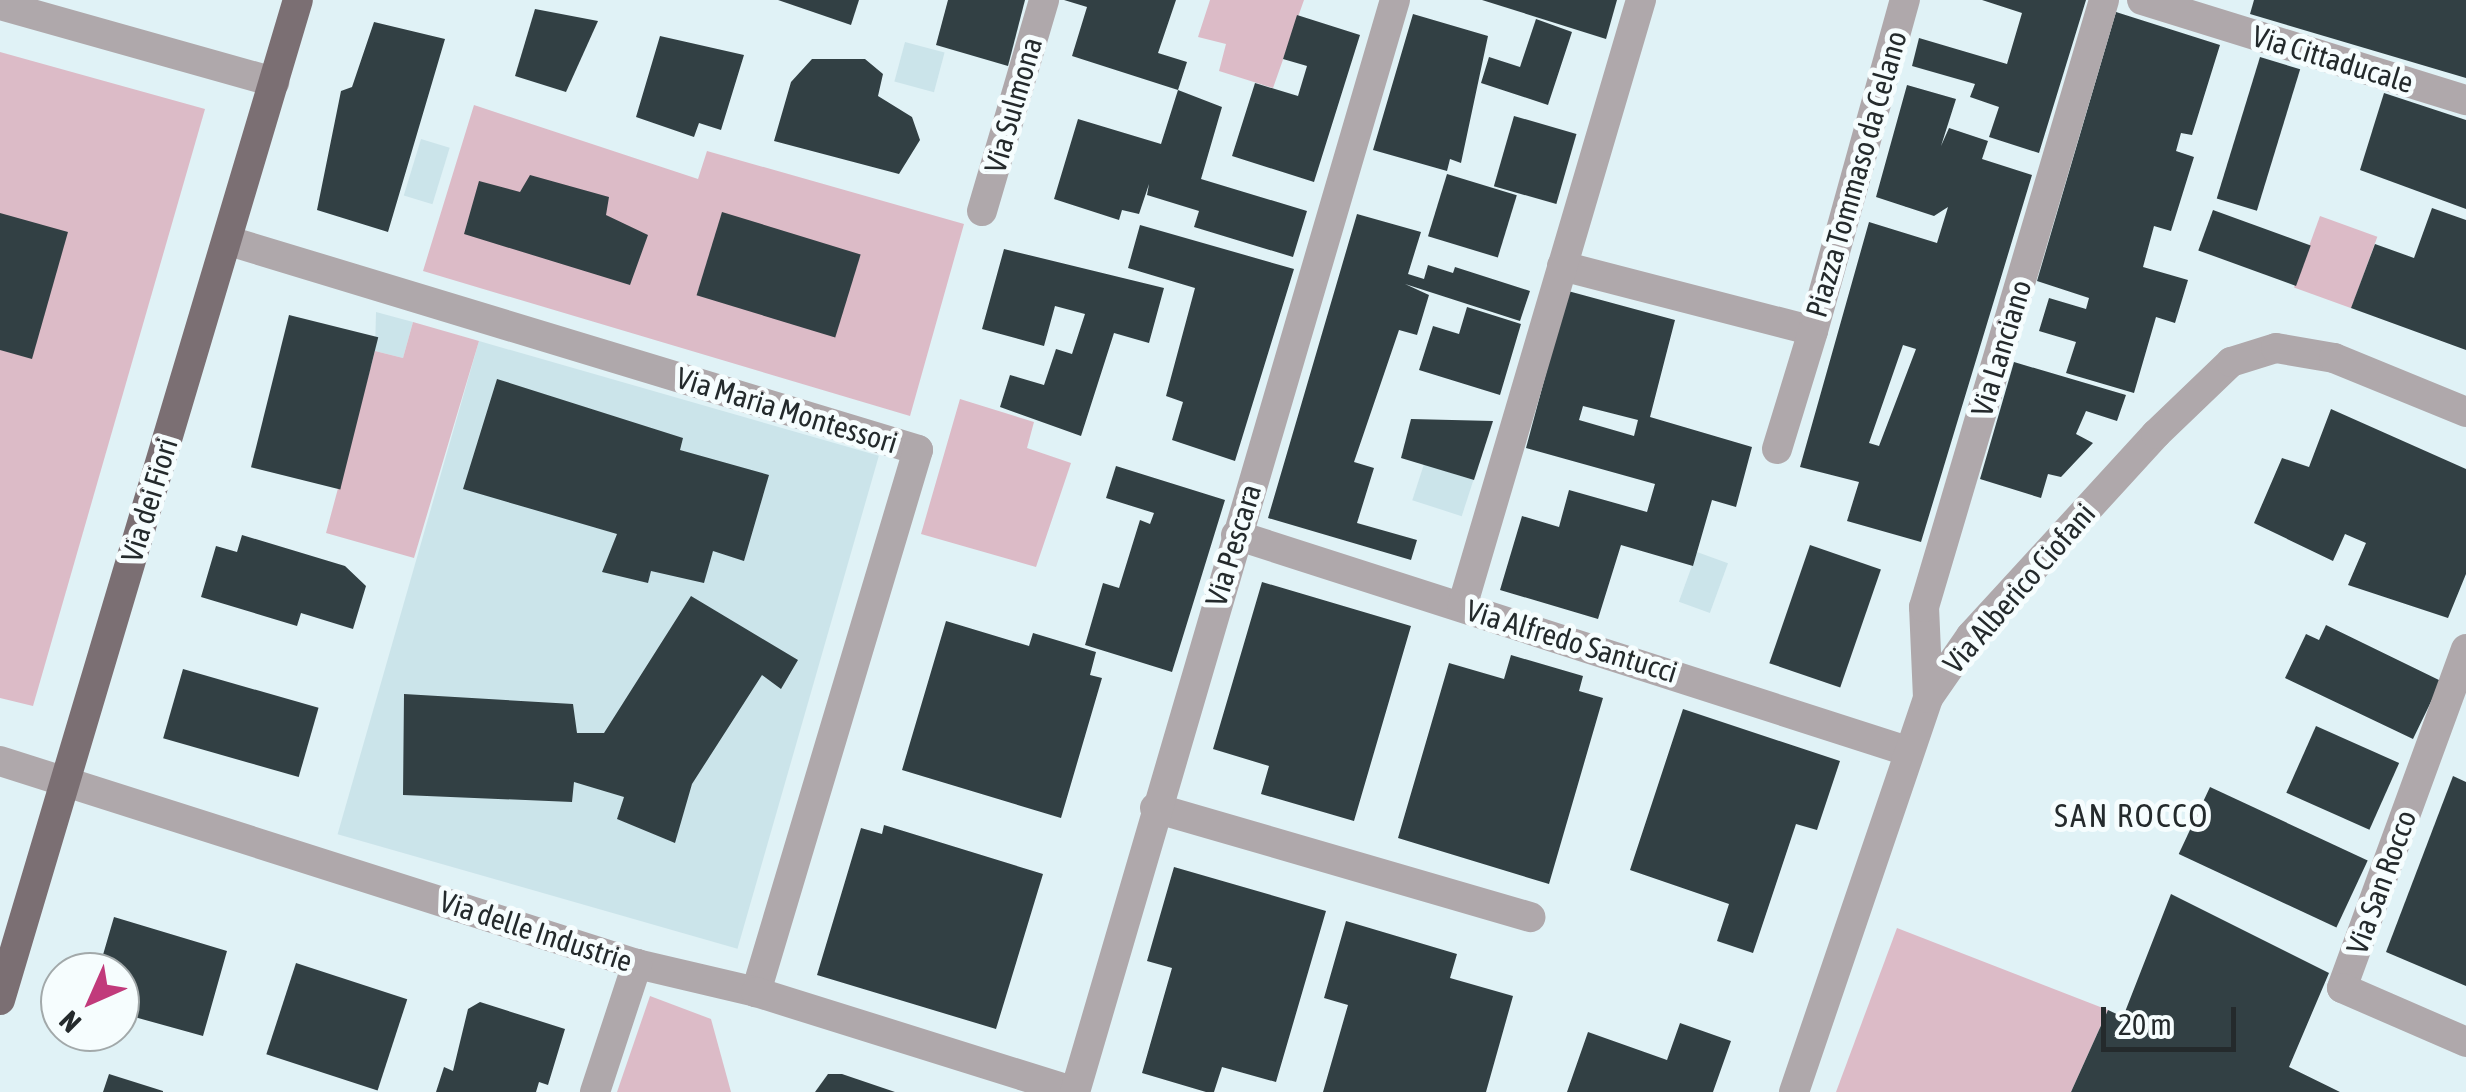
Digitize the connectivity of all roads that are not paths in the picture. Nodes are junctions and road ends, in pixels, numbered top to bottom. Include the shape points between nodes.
1 (298, 0) edge
2 (1044, 0) edge
3 (1396, 0) edge
4 (1641, 0) edge
5 (1905, 0) edge
6 (2104, 0) edge
7 (2142, 0) edge
8 (0, 5) edge
9 (274, 82) junction
10 (2466, 100) edge
11 (982, 210) dead end
12 (229, 240) junction
13 (1562, 266) junction
14 (1812, 331) junction
15 (2466, 412) edge
16 (1777, 449) dead end
17 (1236, 535) junction
18 (1462, 607) junction
19 (2466, 650) edge
20 (1928, 698) junction
21 (1907, 752) junction
22 (0, 760) edge
23 (63, 778) junction
24 (1154, 808) junction
25 (1531, 917) dead end
26 (637, 964) junction
27 (756, 992) junction
28 (0, 1000) edge
29 (2466, 1042) edge
30 (594, 1092) edge
31 (1075, 1092) edge
32 (1794, 1092) edge

1 - 9 main road, Via dei Fiori
2 - 11 street, Via Sulmona
3 - 17 street, Via Pescara
4 - 13 street
5 - 14 street, Piazza Tommaso da Celano
6 - 20 street, Via Lanciano via 1924,607
7 - 10 street, Via Cittaducale
8 - 9 street
9 - 12 main road, Via dei Fiori
12 - 23 main road, Via dei Fiori
12 - 27 street, Via Maria Montessori via 918,450
13 - 14 street, Piazza Tommaso da Celano
13 - 18 street
14 - 16 street
15 - 20 street, Via Alberico Ciofani via 2305,350 2251,352 2231,362 2018,584
17 - 18 street, Via Alfredo Santucci
17 - 24 street, Via Pescara
18 - 21 street, Via Alfredo Santucci
19 - 29 street, Via San Rocco via 2342,988
20 - 21 street, Via Alberico Ciofani
21 - 32 street, Via Alberico Ciofani
22 - 23 street, Via delle Industrie
23 - 26 street, Via delle Industrie
23 - 28 main road, Via dei Fiori
24 - 25 street
24 - 31 street, Via Pescara
26 - 27 street, Via delle Industrie
26 - 30 street
27 - 31 street, Via delle Industrie

